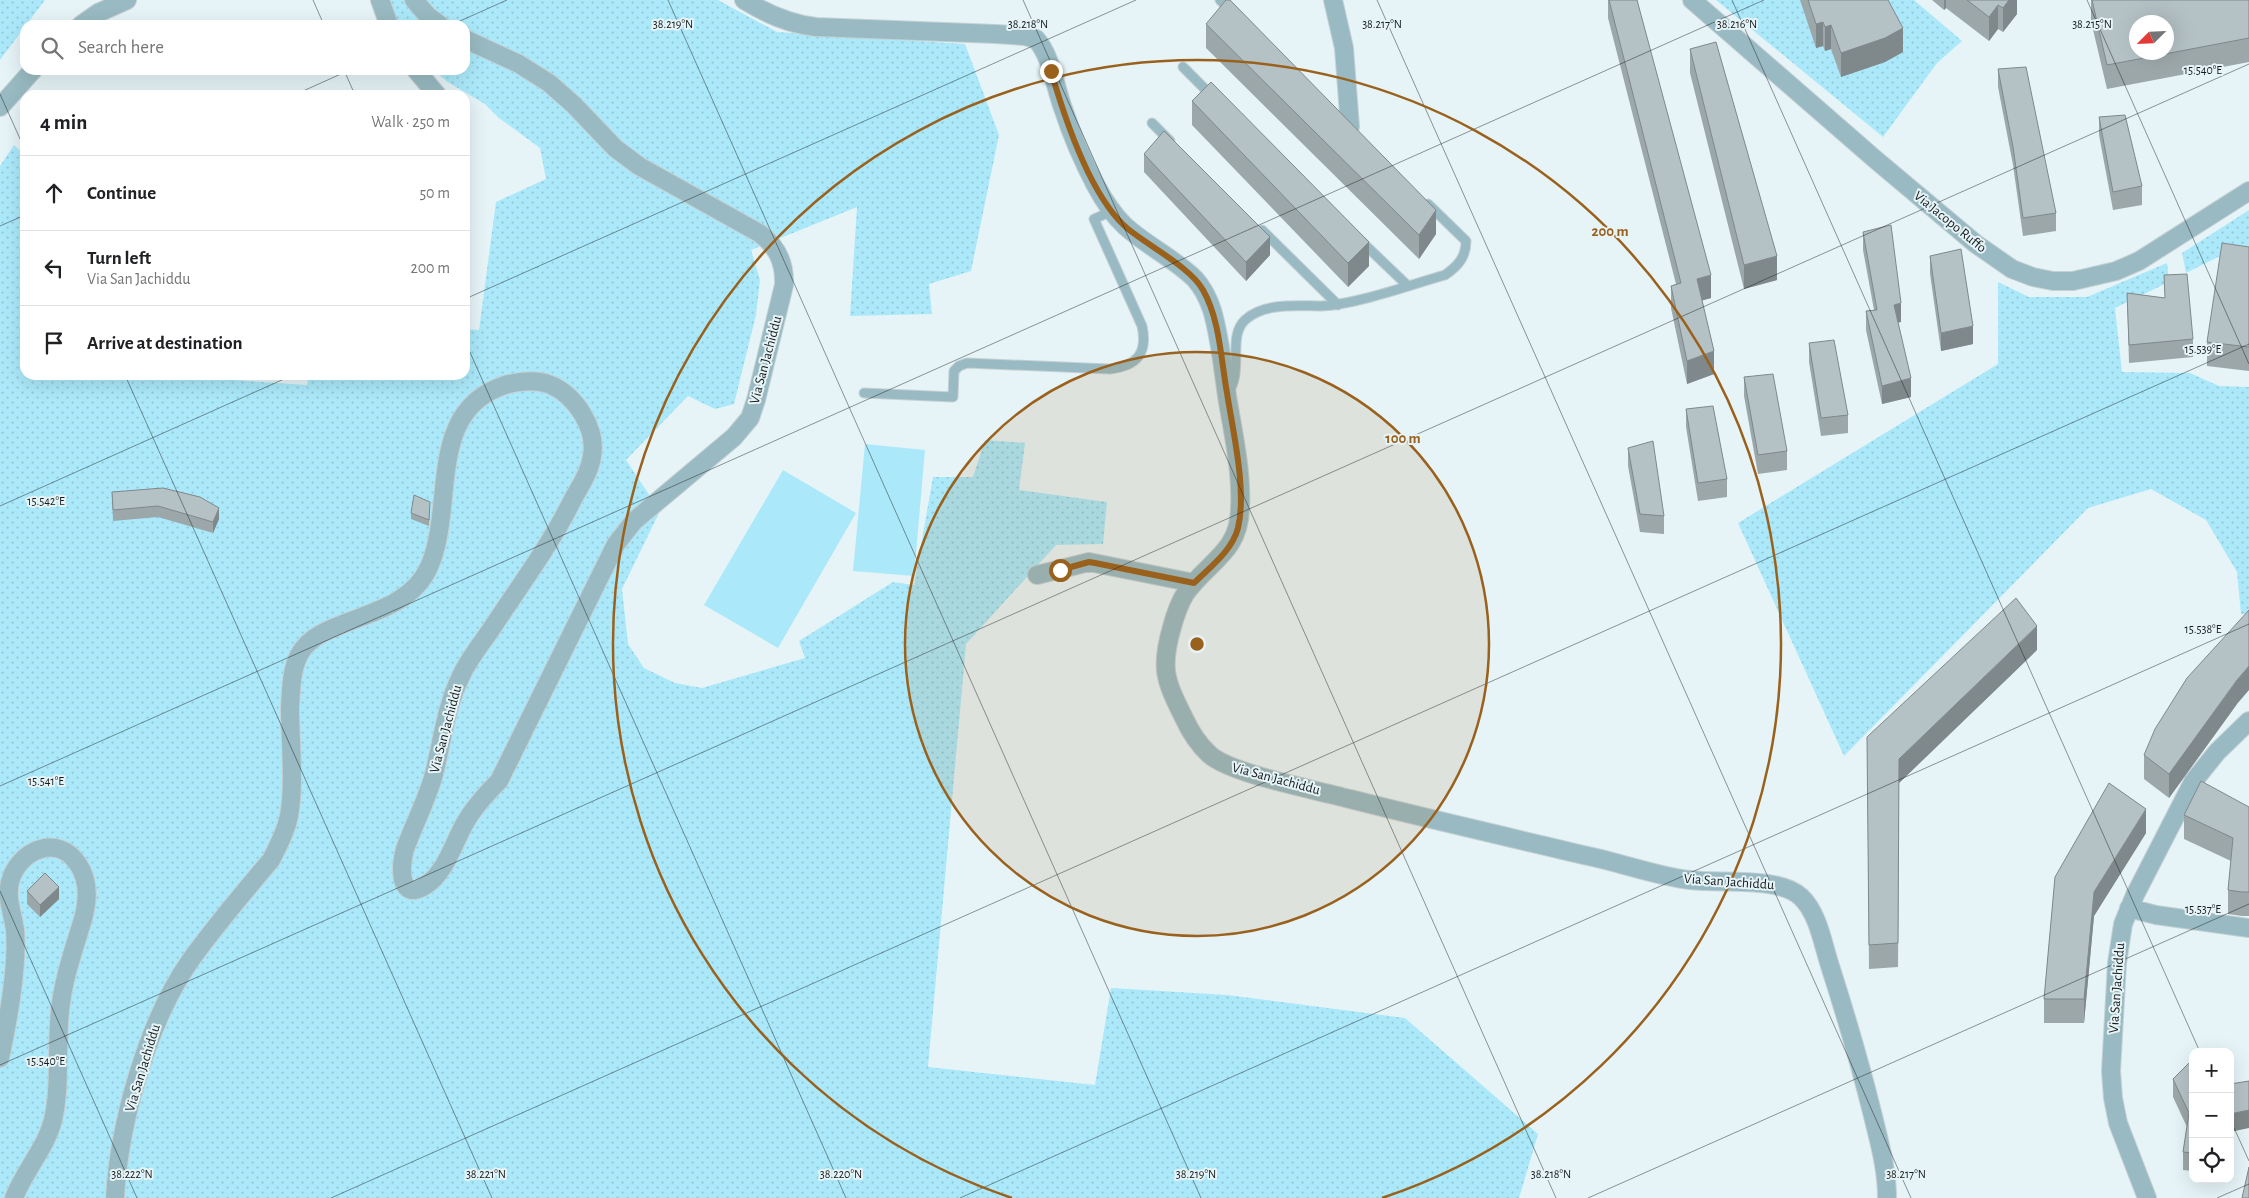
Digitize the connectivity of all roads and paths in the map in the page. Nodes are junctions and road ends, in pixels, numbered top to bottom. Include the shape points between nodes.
1 (126, 0) edge
2 (380, 0) edge
3 (414, 0) edge
4 (744, 0) edge
5 (1220, 0) edge
6 (1333, 0) edge
7 (1692, 0) edge
8 (88, 20) edge
9 (387, 20) edge
10 (433, 20) edge
11 (1240, 20) edge
12 (470, 41) edge
13 (1183, 67) dead end
14 (29, 75) edge
15 (420, 75) edge
16 (433, 90) edge
17 (1218, 101) edge
18 (0, 107) edge
19 (1336, 113) edge
20 (1152, 123) dead end
21 (1354, 130) joint
22 (1181, 151) edge
23 (2249, 191) edge
24 (1418, 194) edge
25 (1112, 211) junction
26 (1252, 221) edge
27 (1358, 238) edge
28 (1407, 286) junction
29 (1338, 305) junction
30 (864, 393) dead end
31 (1227, 395) junction
32 (1037, 575) dead end
33 (1194, 583) junction
34 (2249, 721) edge
35 (2129, 908) junction
36 (2249, 928) edge
37 (0, 1058) edge
38 (14, 1198) edge
39 (115, 1198) edge
40 (1887, 1198) edge
41 (2148, 1198) edge

1 - 8 street
2 - 9 street
3 - 10 street
4 - 25 street, Via San Jachiddu via 790,23 816,28 996,34 1036,39 1047,56 1077,147
5 - 11 lane
6 - 21 street via 1343,42
7 - 23 street, Via Jacopo Ruffo via 1876,160 1976,244 2012,269 2054,281 2073,281 2116,271 2138,261
12 - 39 street, Via San Jachiddu via 534,72 574,105 627,158 759,233 777,250 785,272 784,284 756,400 750,418 739,432 634,521 616,544 499,781 466,820 437,874 423,888 415,890 403,882 402,860 426,798 460,676 551,540 588,470 592,456 593,442 580,409 559,389 544,383 526,381 493,389 477,398 462,415 453,433 436,546 429,568 408,594 387,607 316,636 299,655 291,693 291,800 283,834 271,860 189,962 163,1008 148,1042 118,1154
13 - 17 lane
14 - 18 street
15 - 16 street
19 - 21 lane
20 - 22 lane
24 - 28 lane via 1466,241 1466,252 1445,275
25 - 30 lane via 1094,218 1142,326 1145,340 1142,352 1134,362 1110,369 967,363 954,371 953,397
25 - 31 street, Via San Jachiddu via 1126,228 1192,276 1202,288 1213,313
26 - 29 lane
27 - 28 lane
28 - 29 lane
29 - 31 lane via 1264,309 1244,321 1236,335 1236,378
31 - 33 street, Via San Jachiddu via 1239,475 1238,527 1226,552
32 - 33 street via 1089,562
33 - 40 street, Via San Jachiddu via 1174,619 1164,669 1172,695 1190,730 1217,761 1277,780 1668,877 1773,884 1802,898 1814,917 1854,1043 1883,1155
34 - 35 street, Via San Jachiddu via 2217,752 2193,782
35 - 36 street
35 - 41 street, Via San Jachiddu via 2117,963 2112,1087 2118,1123
37 - 38 street via 14,962 15,930 10,910 10,884 14,871 32,851 51,848 65,851 83,871 85,910 64,980 52,1122

